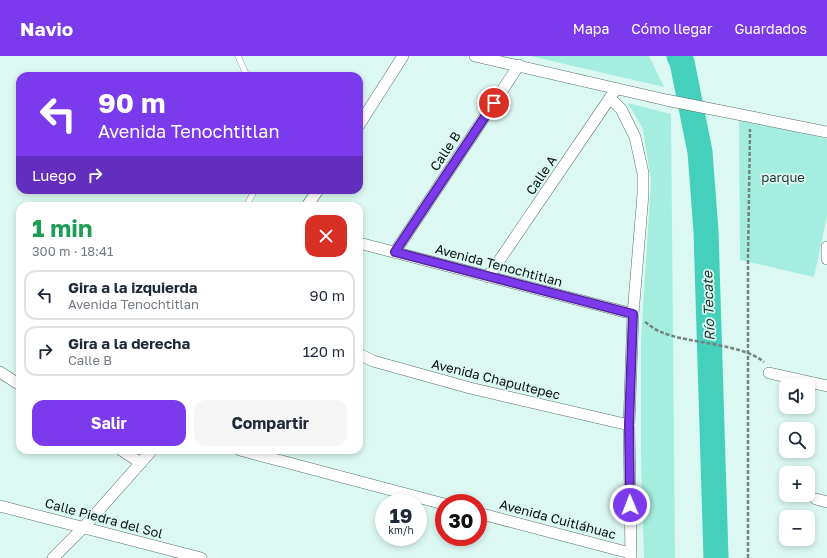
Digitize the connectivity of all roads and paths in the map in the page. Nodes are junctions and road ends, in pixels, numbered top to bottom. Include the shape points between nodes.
1 (238, 56) edge
2 (404, 56) edge
3 (475, 56) edge
4 (519, 65) junction
5 (245, 72) edge
6 (617, 88) junction
7 (610, 98) junction
8 (749, 116) junction
9 (363, 119) edge
10 (827, 132) edge
11 (363, 244) edge
12 (827, 247) edge
13 (395, 252) junction
14 (827, 259) edge
15 (488, 277) junction
16 (633, 314) junction
17 (748, 354) junction
18 (363, 356) edge
19 (0, 372) edge
20 (769, 373) joint
21 (16, 382) edge
22 (827, 386) edge
23 (629, 425) junction
24 (127, 454) edge
25 (149, 454) edge
26 (255, 454) edge
27 (141, 463) junction
28 (435, 502) edge
29 (0, 506) edge
30 (487, 515) edge
31 (84, 527) junction
32 (630, 555) edge
33 (52, 558) edge
34 (201, 558) edge
35 (748, 558) edge

1 - 5 lane
2 - 9 street
3 - 4 street
4 - 6 street
4 - 13 street, Calle B
6 - 7 street, Calle A
6 - 8 street
7 - 15 street, Calle A
7 - 16 street via 620,109 635,137 643,173
8 - 10 street
8 - 17 path
11 - 13 street, Avenida Tenochtitlan
12 - 14 street
13 - 15 street, Avenida Tenochtitlan
15 - 16 street, Avenida Tenochtitlan
16 - 17 path via 661,332
16 - 23 street
17 - 20 path via 764,362
17 - 35 path
18 - 23 street, Avenida Chapultepec via 470,388
19 - 21 street
20 - 22 street
23 - 32 street
24 - 27 street
25 - 27 street
26 - 28 street
27 - 31 street
29 - 31 street, Calle Piedra del Sol
30 - 32 street, Avenida Cuitláhuac
31 - 33 street
31 - 34 street, Calle Piedra del Sol

